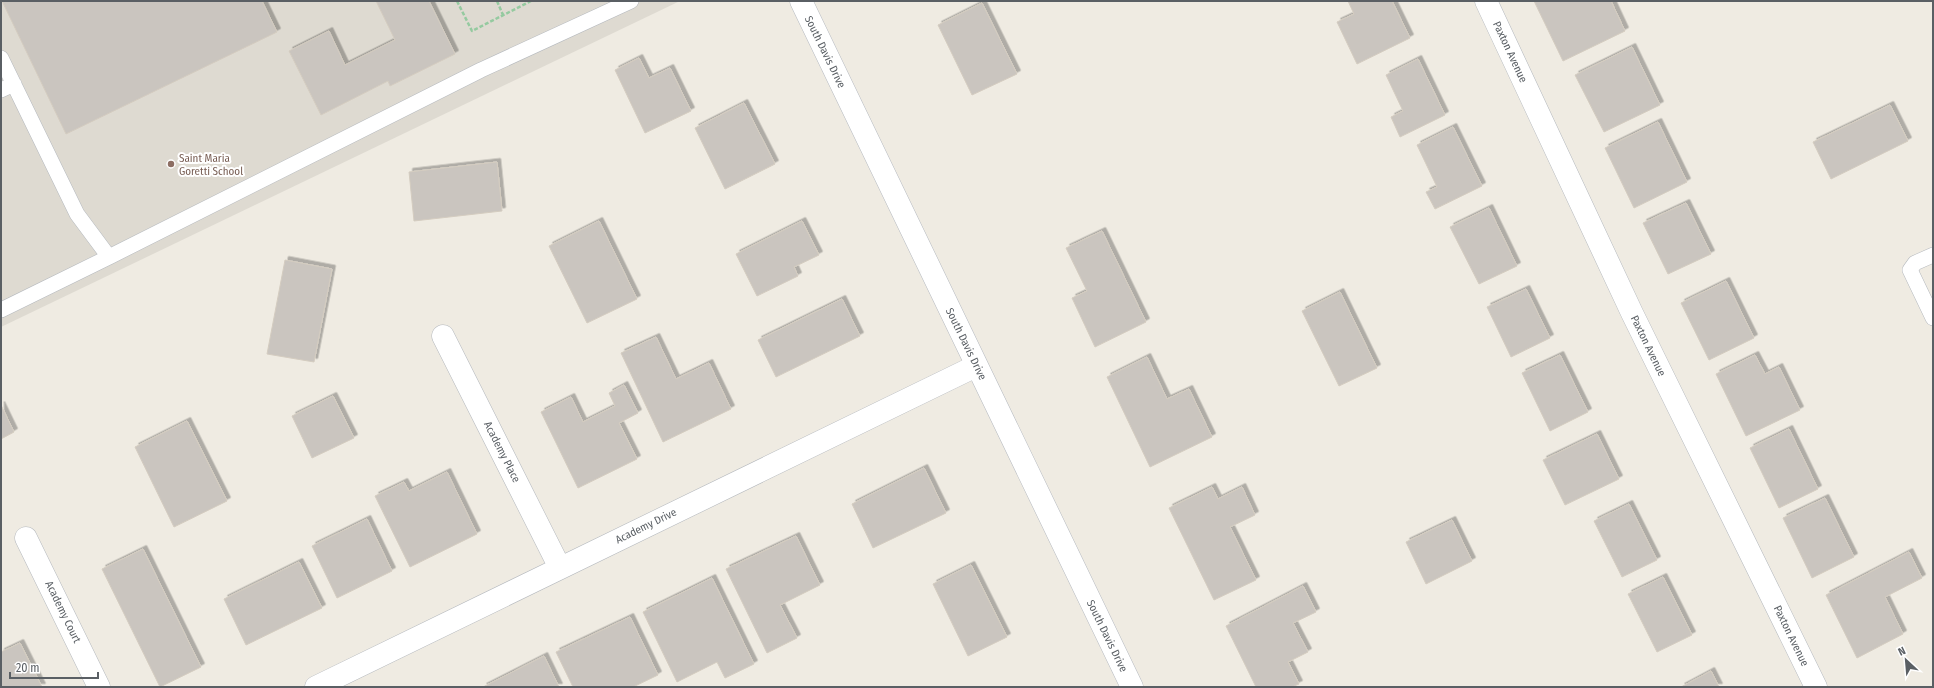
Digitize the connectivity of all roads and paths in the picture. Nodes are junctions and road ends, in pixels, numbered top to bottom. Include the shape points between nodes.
1 (457, 1) edge
2 (497, 1) edge
3 (531, 1) edge
4 (631, 1) edge
5 (800, 1) edge
6 (1486, 1) edge
7 (502, 16) junction
8 (1, 58) edge
9 (7, 87) edge
10 (1933, 255) edge
11 (109, 257) junction
12 (1, 310) edge
13 (1933, 318) edge
14 (443, 336) dead end
15 (976, 366) junction
16 (26, 538) dead end
17 (560, 568) junction
18 (99, 687) edge
19 (316, 687) edge
20 (1132, 687) edge
21 (1816, 687) edge

1 - 7 path via 472,31
2 - 7 path
3 - 7 path
4 - 11 lane via 480,70
5 - 15 street, South Davis Drive
6 - 21 street, Paxton Avenue via 1635,320
8 - 9 lane
9 - 11 lane via 77,214
10 - 13 lane via 1914,263 1910,270
11 - 12 lane
14 - 17 street, Academy Place
15 - 17 street, Academy Drive
15 - 20 street, South Davis Drive
16 - 18 street, Academy Court
17 - 19 street, Academy Drive

